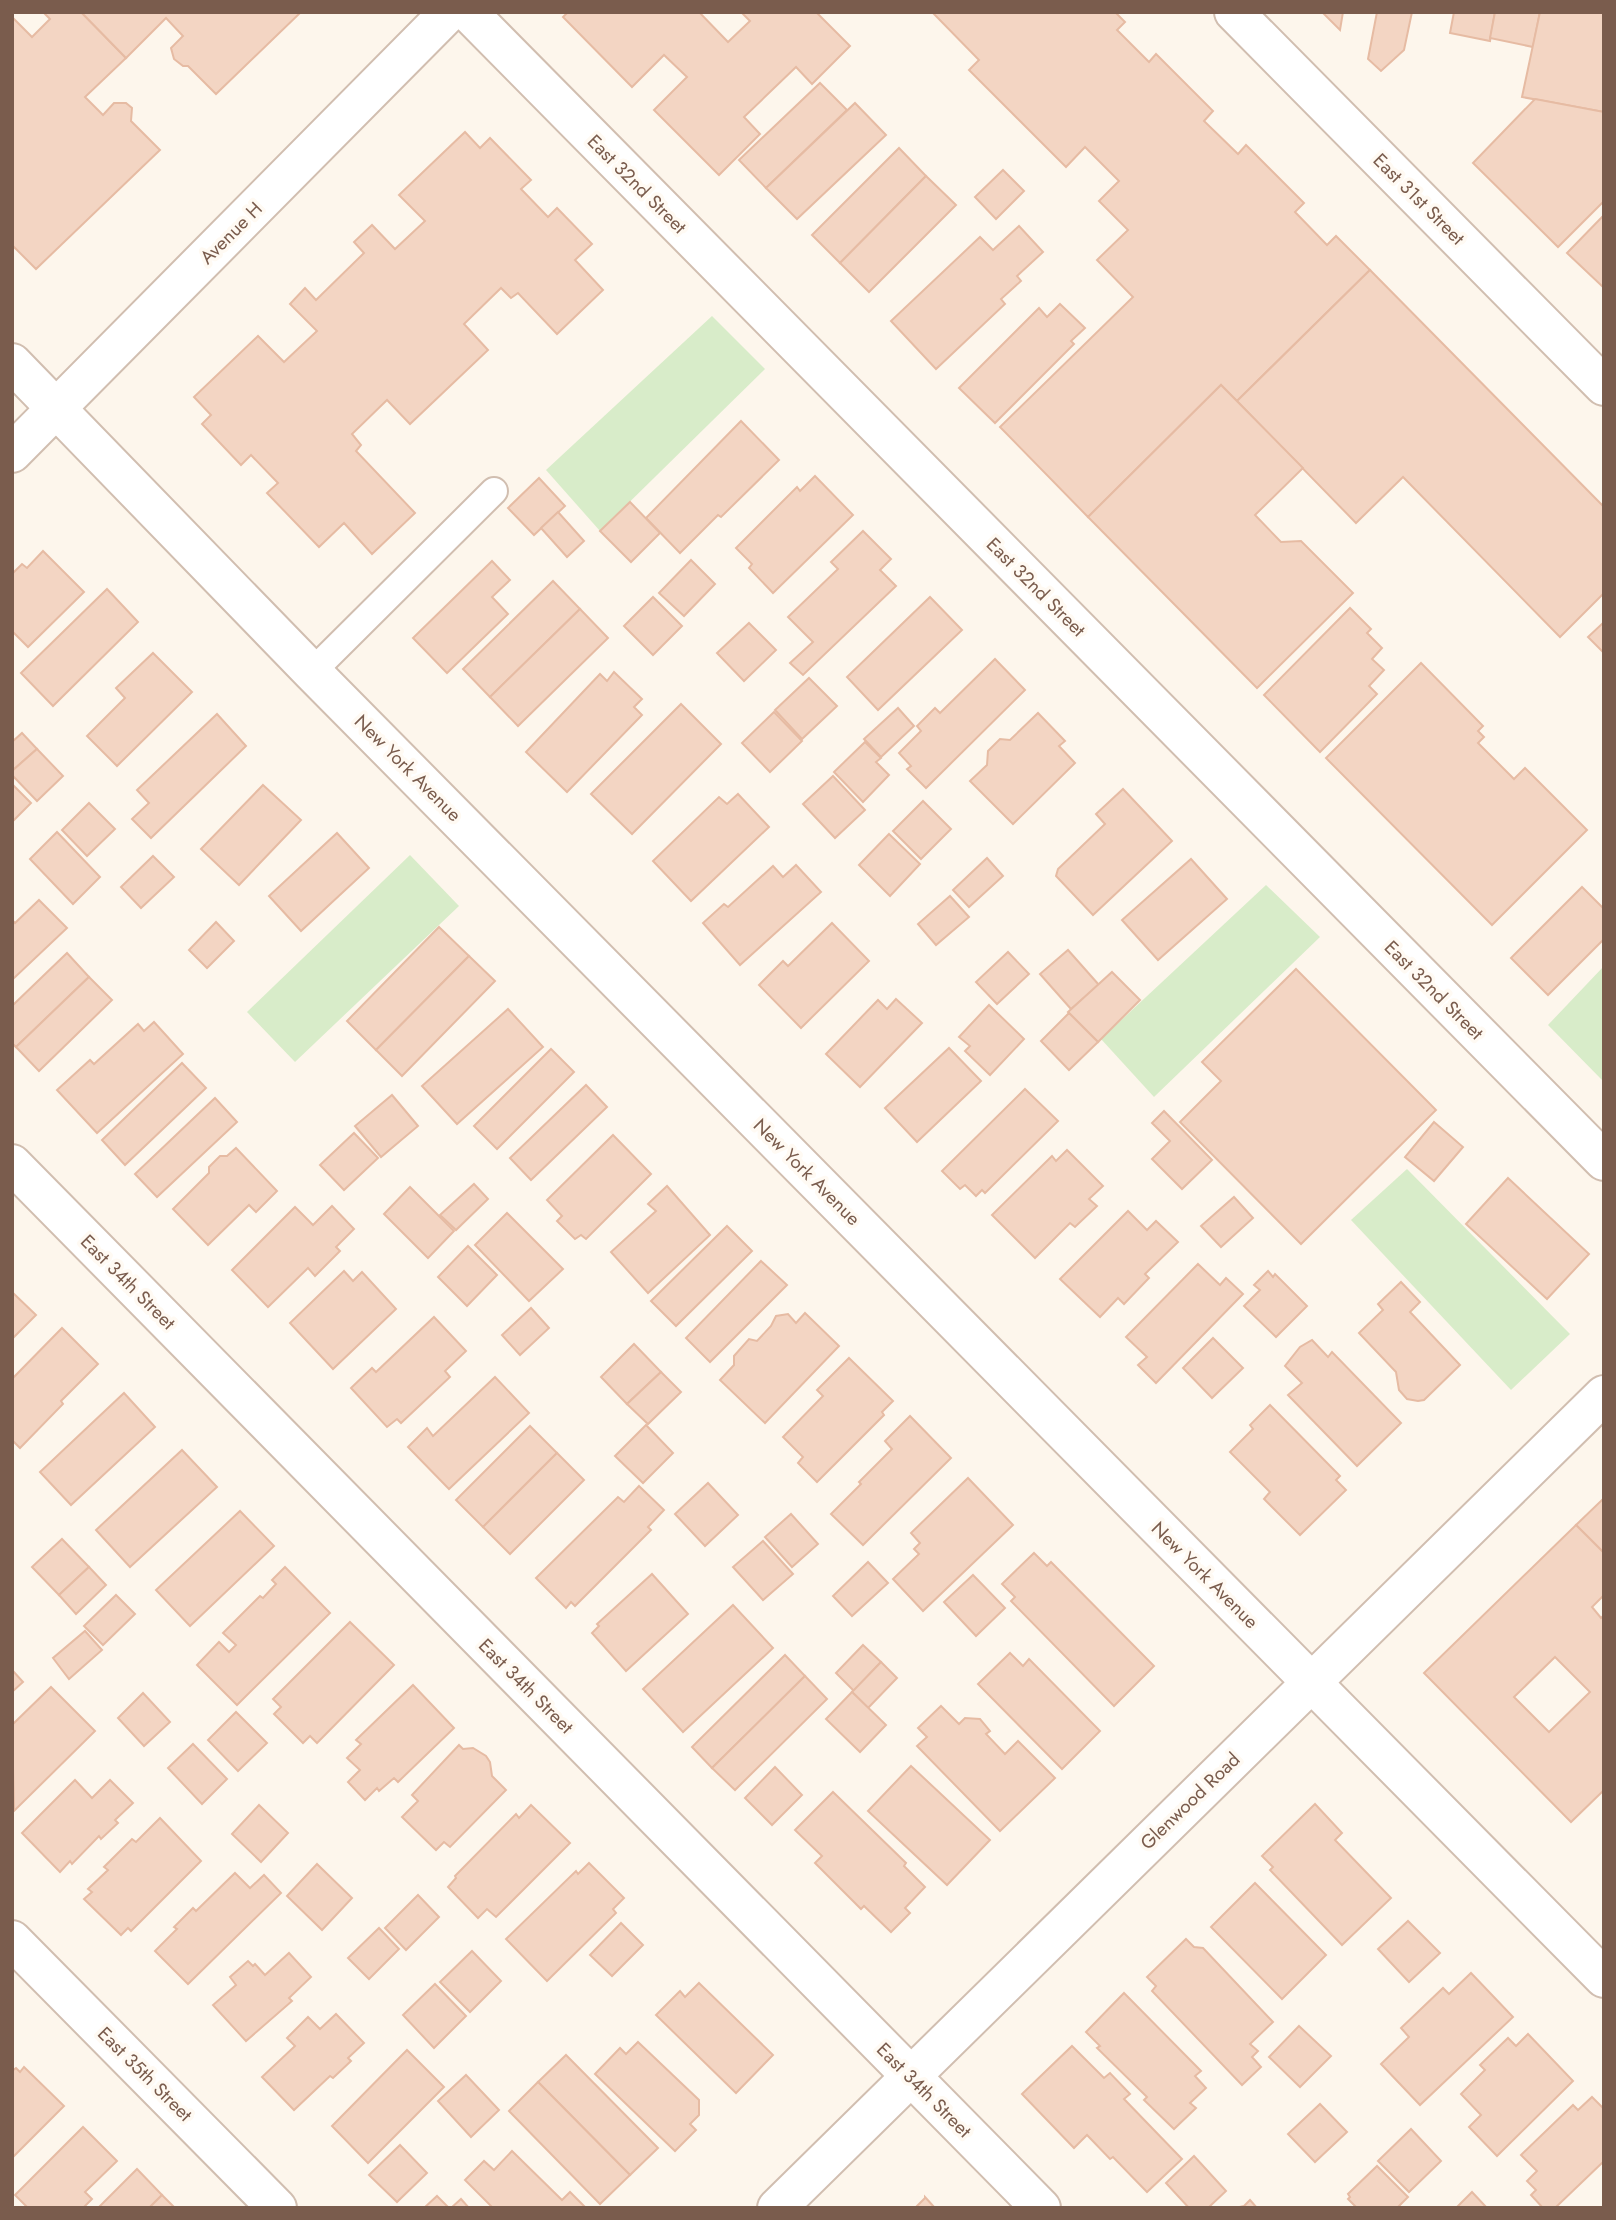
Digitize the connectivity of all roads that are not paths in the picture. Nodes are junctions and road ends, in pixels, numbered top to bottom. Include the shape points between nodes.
1 (449, 12) edge
2 (468, 12) edge
3 (1234, 12) edge
4 (12, 363) edge
5 (1604, 387) edge
6 (57, 409) junction
7 (12, 453) edge
8 (494, 491) dead end
9 (312, 671) junction
10 (1604, 1161) edge
11 (12, 1164) edge
12 (1604, 1395) edge
13 (1311, 1682) junction
14 (12, 1940) edge
15 (1604, 1978) edge
16 (911, 2077) junction
17 (277, 2208) edge
18 (777, 2208) edge
19 (1041, 2208) edge

1 - 6 street, Avenue H
2 - 10 street, East 32nd Street
3 - 5 street, East 31st Street
4 - 6 street, New York Avenue
6 - 7 street, Avenue H
6 - 9 street, New York Avenue
8 - 9 lane
9 - 13 street, New York Avenue
11 - 16 street, East 34th Street
12 - 13 street, Glenwood Road
13 - 15 street, New York Avenue
13 - 16 street, Glenwood Road
14 - 17 street, East 35th Street
16 - 18 street, Glenwood Road
16 - 19 street, East 34th Street

